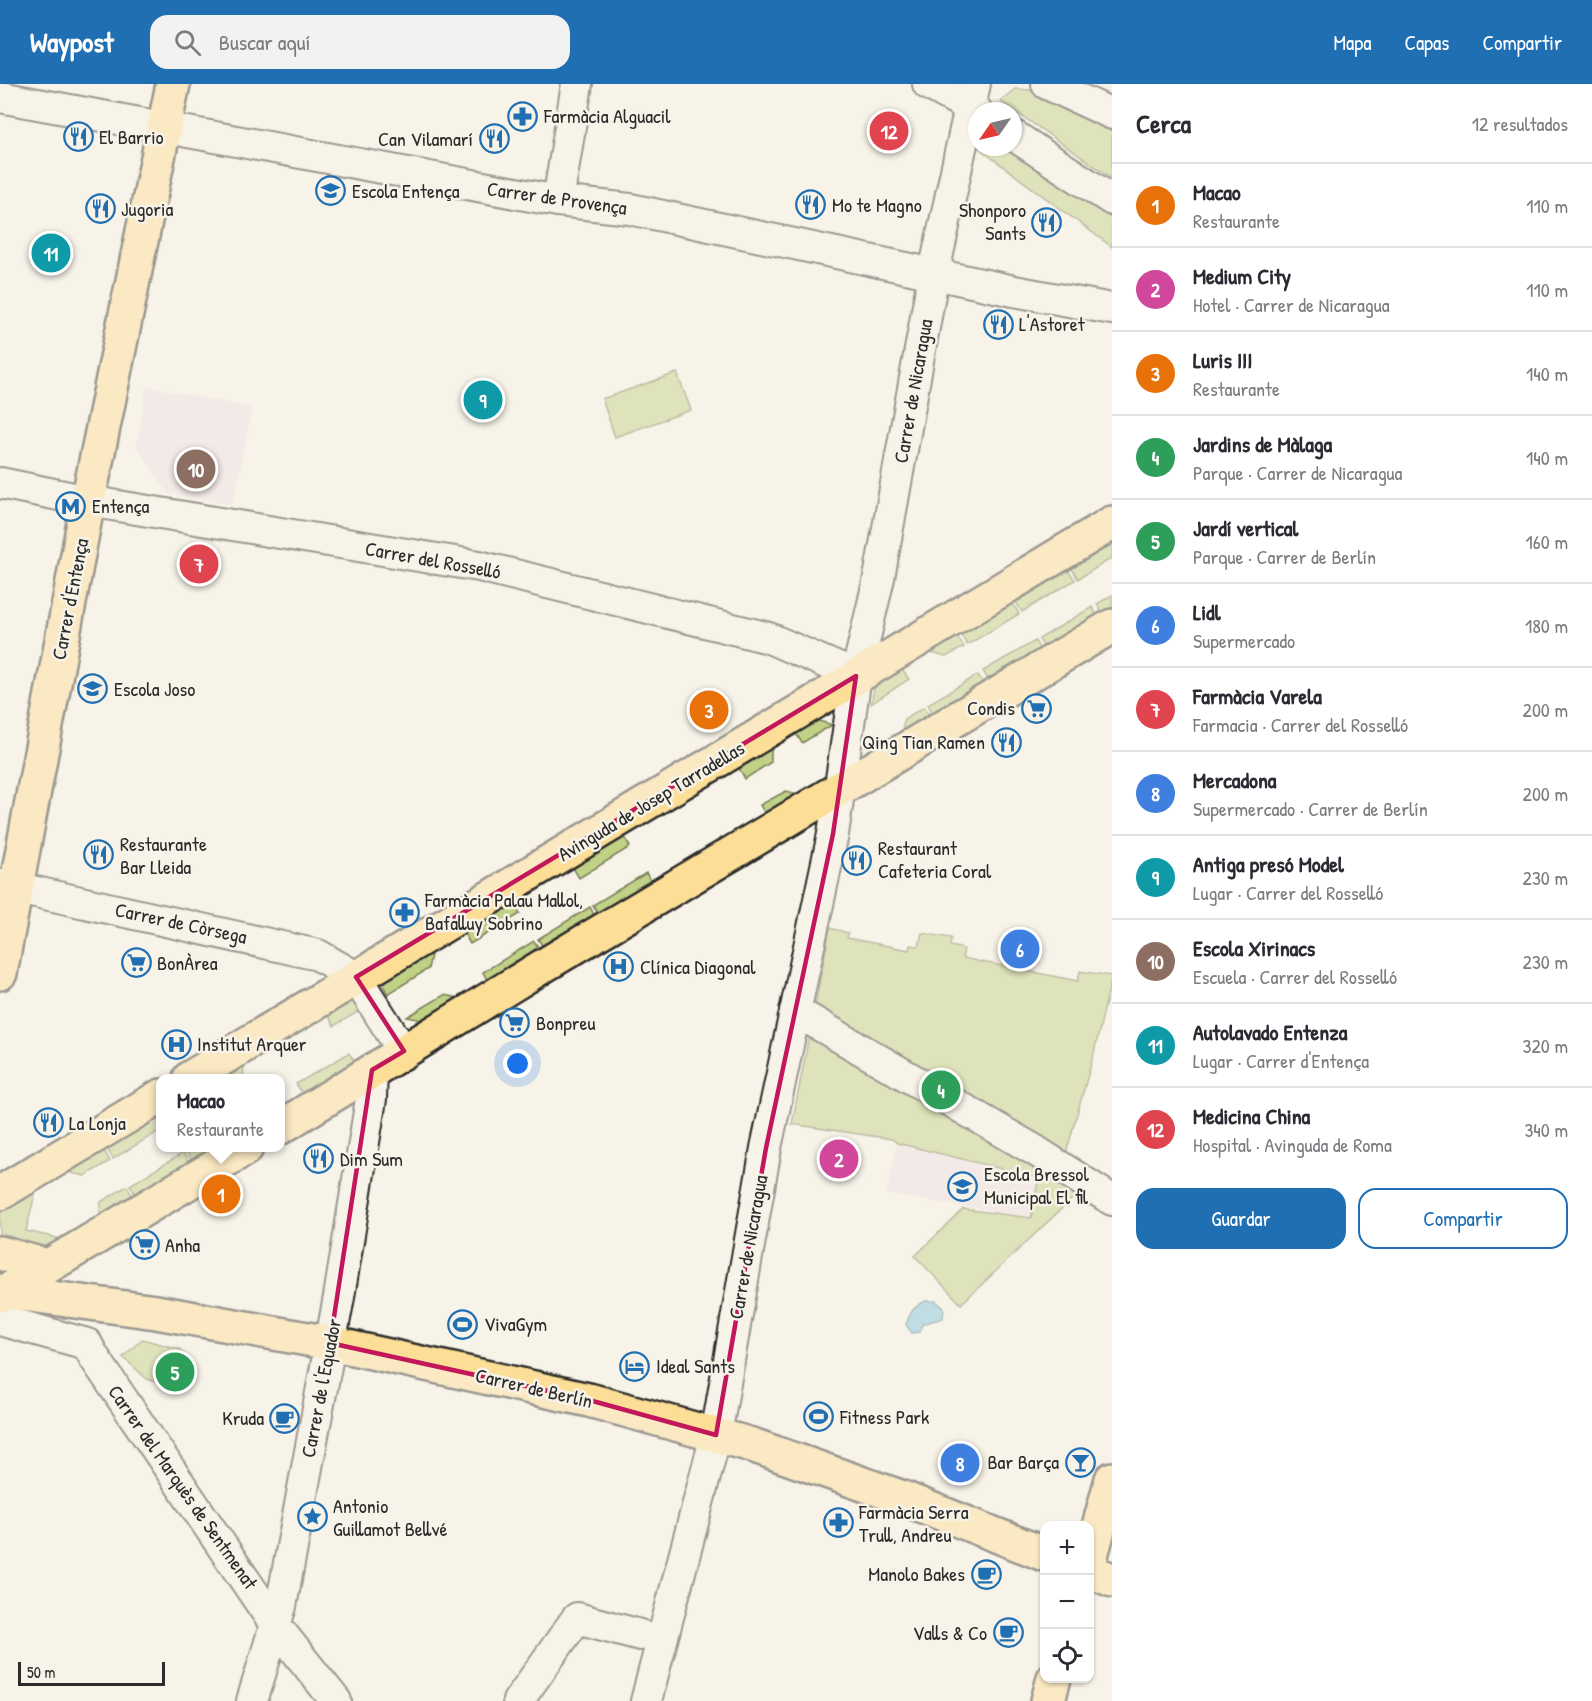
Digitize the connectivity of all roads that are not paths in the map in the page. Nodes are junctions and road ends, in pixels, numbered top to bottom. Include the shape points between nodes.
1 (174, 84) edge
2 (577, 84) edge
3 (928, 84) edge
4 (1047, 84) edge
5 (0, 96) edge
6 (974, 100) edge
7 (1112, 114) edge
8 (165, 127) junction
9 (1022, 141) edge
10 (1112, 200) edge
11 (558, 201) junction
12 (934, 272) junction
13 (1112, 309) edge
14 (0, 483) edge
15 (88, 501) junction
16 (1112, 523) edge
17 (1112, 626) edge
18 (856, 676) junction
19 (840, 790) junction
20 (8, 886) edge
21 (0, 973) edge
22 (356, 977) junction
23 (795, 1011) junction
24 (403, 1051) junction
25 (372, 1070) junction
26 (197, 1074) edge
27 (156, 1099) edge
28 (285, 1124) edge
29 (239, 1152) edge
30 (0, 1193) edge
31 (1112, 1200) edge
32 (0, 1253) edge
33 (47, 1266) junction
34 (1, 1299) edge
35 (109, 1306) junction
36 (330, 1343) junction
37 (87, 1344) junction
38 (716, 1435) junction
39 (1112, 1479) edge
40 (1094, 1542) edge
41 (1040, 1552) edge
42 (1094, 1573) edge
43 (1112, 1580) edge
44 (276, 1626) junction
45 (640, 1635) dead end
46 (1052, 1683) edge
47 (252, 1701) edge
48 (336, 1701) edge
49 (518, 1701) edge
50 (646, 1701) edge
51 (1047, 1701) edge

1 - 8 main road, Carrer d'Entença
2 - 11 street
3 - 6 street
4 - 7 street
5 - 8 street, Carrer de Provença
6 - 12 street, Carrer de Nicaragua
8 - 11 street, Carrer de Provença
8 - 15 main road, Carrer d'Entença
9 - 10 street
11 - 12 street, Carrer de Provença via 630,209
12 - 13 street, Carrer de Provença
12 - 18 street, Carrer de Nicaragua via 879,578
14 - 15 street, Carrer del Rosselló
15 - 18 street, Carrer del Rosselló via 479,566 769,638
15 - 20 main road, Carrer d'Entença
16 - 18 main road, Avinguda de Josep Tarradellas
17 - 19 main road
18 - 19 street, Carrer de Nicaragua
18 - 22 main road, Avinguda de Josep Tarradellas
19 - 23 street, Carrer de Nicaragua
19 - 24 main road
20 - 21 main road, Carrer d'Entença
20 - 22 street, Carrer de Còrsega via 302,949
22 - 24 street
22 - 26 main road, Avinguda de Josep Tarradellas
23 - 31 street via 1036,1151
23 - 38 street, Carrer de Nicaragua via 766,1148
24 - 25 main road
25 - 28 main road
25 - 36 street, Carrer de l'Equador via 371,1099
27 - 30 main road
29 - 33 main road
32 - 33 main road
33 - 34 main road
34 - 35 main road, Carrer de Berlín
34 - 37 street
35 - 36 main road, Carrer de Berlín
35 - 37 street via 95,1322
36 - 38 main road, Carrer de Berlín via 587,1400
36 - 44 street, Carrer de l'Equador
37 - 44 street, Carrer del Marquès de Sentmenat
38 - 41 main road, Carrer de Berlín via 903,1498
38 - 50 street, Carrer de Nicaragua
39 - 40 main road
42 - 43 main road
44 - 47 street, Carrer de l'Equador
44 - 48 street, Carrer del Marquès de Sentmenat
45 - 49 street via 577,1618
46 - 51 main road

